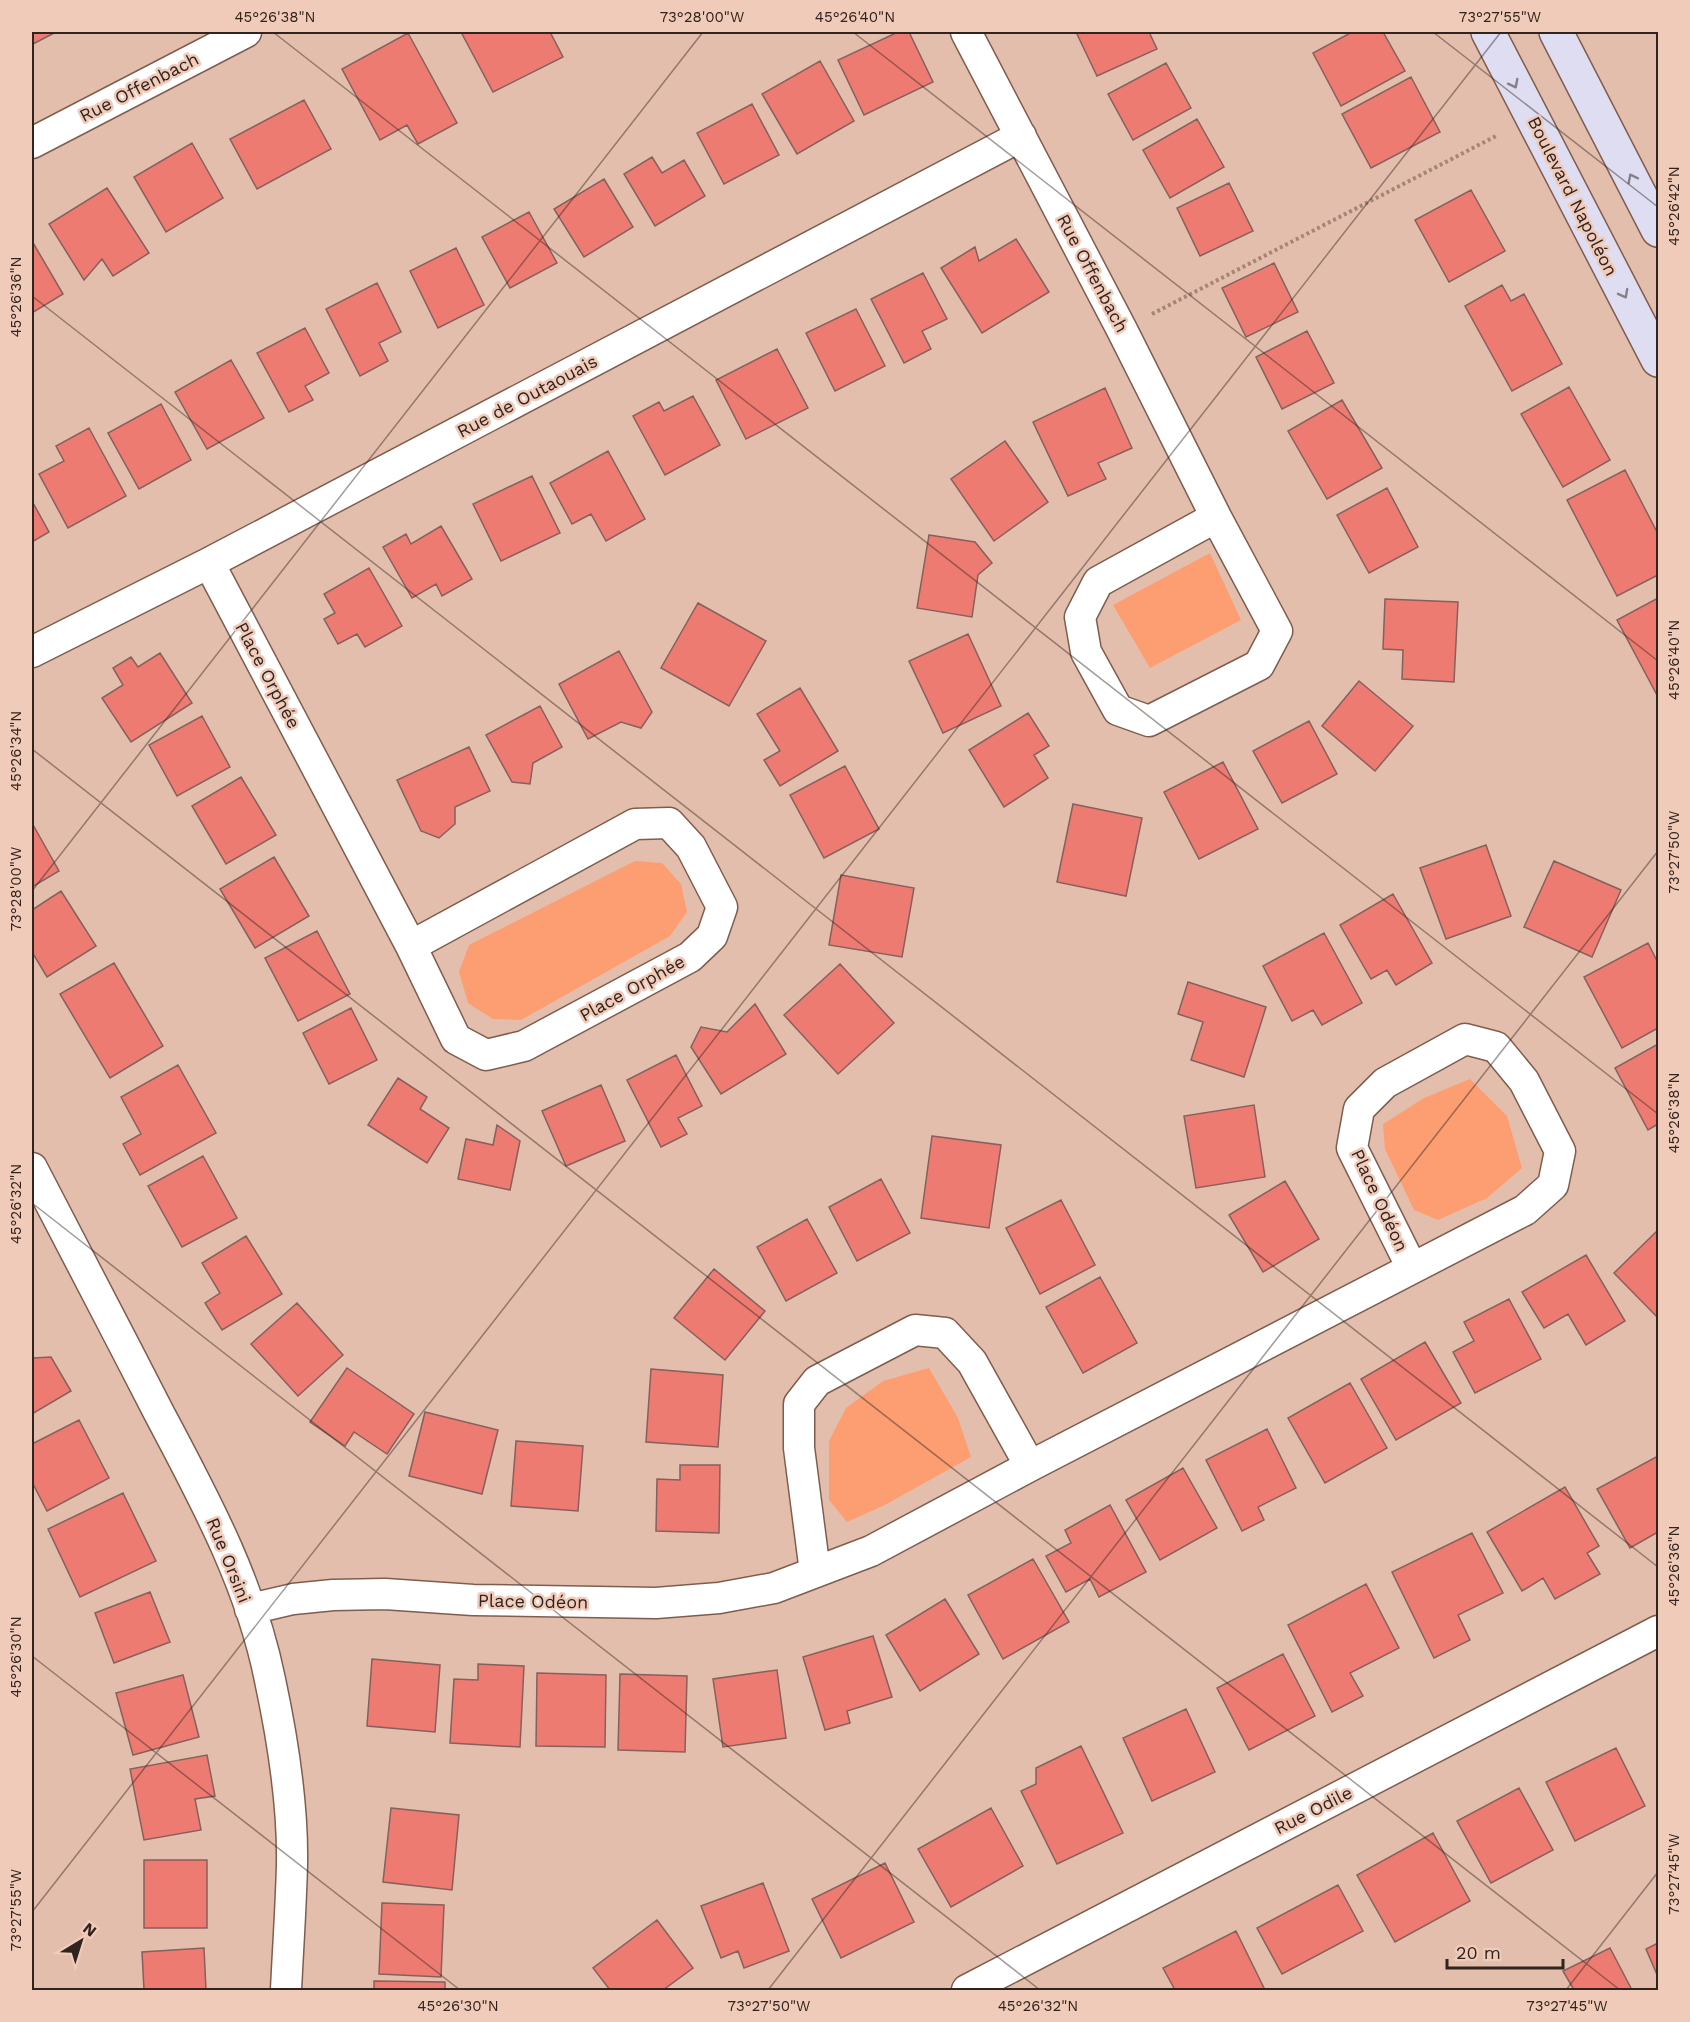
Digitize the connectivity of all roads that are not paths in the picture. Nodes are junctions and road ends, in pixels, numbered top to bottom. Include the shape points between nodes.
1 (246, 32) edge
2 (966, 32) edge
3 (1488, 32) edge
4 (1556, 32) edge
5 (1021, 136) junction
6 (32, 143) edge
7 (1659, 230) edge
8 (1659, 360) edge
9 (1216, 517) junction
10 (209, 563) junction
11 (32, 652) edge
12 (411, 946) junction
13 (32, 1168) edge
14 (1412, 1268) junction
15 (1030, 1466) junction
16 (815, 1572) junction
17 (250, 1609) junction
18 (1659, 1631) edge
19 (286, 1990) edge
20 (967, 1990) edge

1 - 6 street, Rue Offenbach
2 - 5 street, Rue Offenbach
3 -> 8 street, Boulevard Napoléon
7 -> 4 street
5 - 9 street, Rue Offenbach
5 - 10 street, Rue de Outaouais
9 - 9 street, Rue Offenbach via 1277,631 1259,665 1149,721 1118,710 1086,652 1080,617 1098,582
10 - 11 street, Rue de Outaouais
10 - 12 street, Place Orphée
12 - 12 street, Place Orphée via 456,1039 486,1055 525,1046 690,957 712,936 722,907 691,848 669,823 635,824
13 - 17 street, Rue Orsini via 196,1484
14 - 14 street, Place Odéon via 1525,1210 1553,1185 1560,1150 1524,1081 1496,1047 1465,1039 1384,1083 1359,1108 1352,1148
14 - 15 street, Place Odéon
15 - 16 street, Place Odéon via 871,1551
15 - 16 street via 972,1362 945,1333 915,1330 817,1381 799,1404 799,1448
16 - 17 street, Place Odéon via 774,1588 656,1603 473,1600 385,1594 293,1599
17 - 19 street, Rue Orsini via 270,1678 288,1798 292,1862
18 - 20 street, Rue Odile

